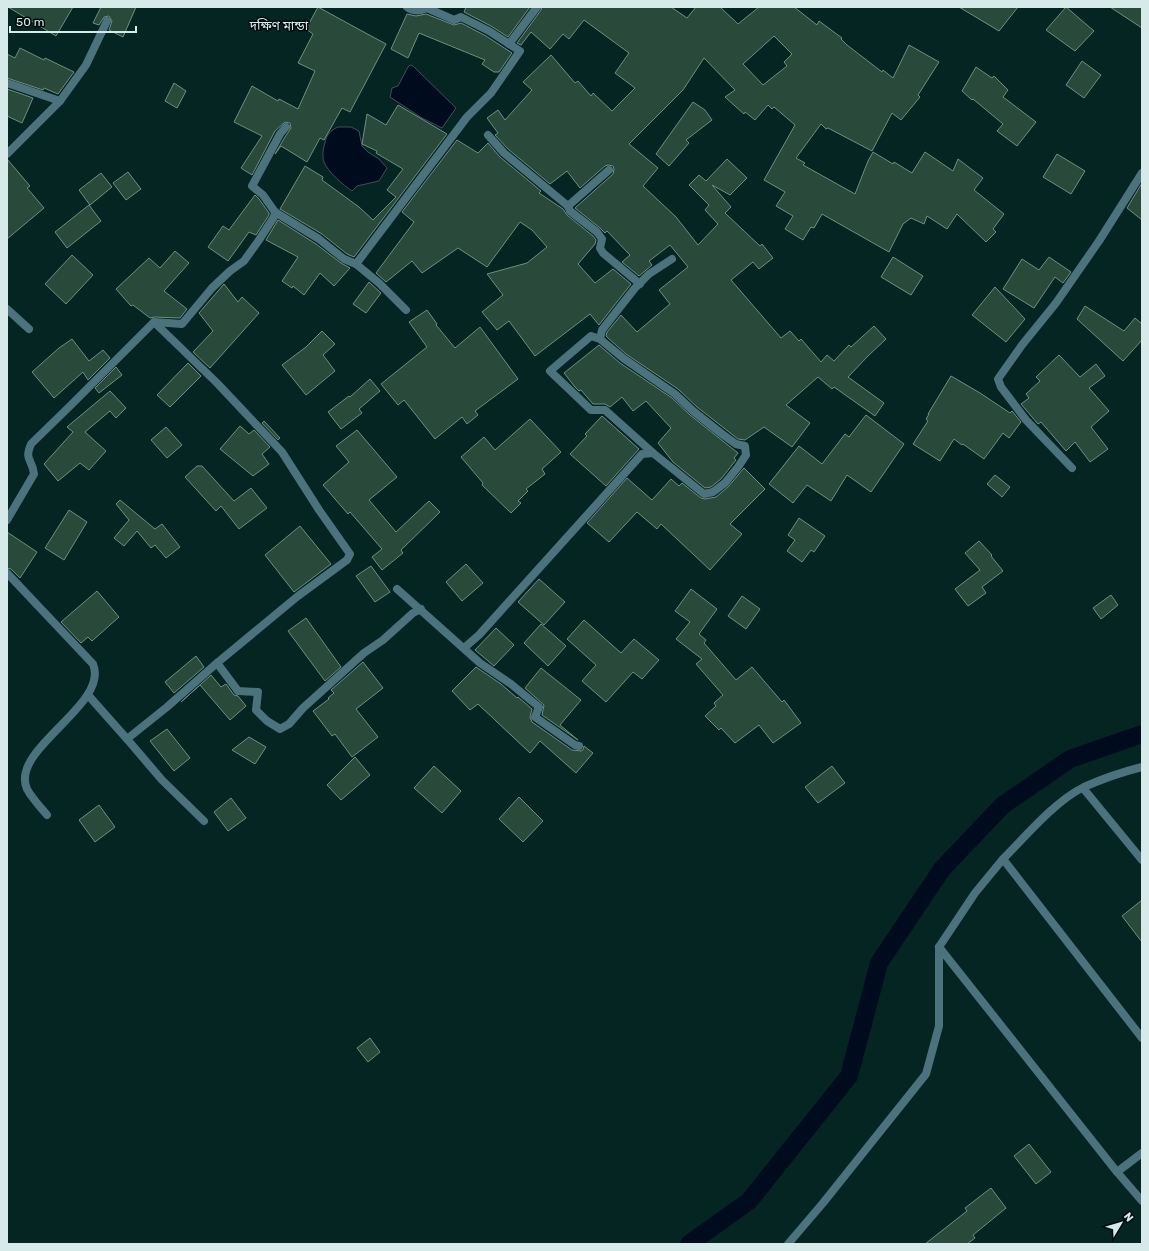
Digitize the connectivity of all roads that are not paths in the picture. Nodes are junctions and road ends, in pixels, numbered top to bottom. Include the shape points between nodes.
1 (407, 7) edge
2 (537, 7) edge
3 (107, 21) dead end
4 (509, 44) junction
5 (7, 83) edge
6 (60, 101) junction
7 (286, 127) dead end
8 (488, 135) dead end
9 (7, 154) edge
10 (609, 170) dead end
11 (1142, 173) edge
12 (568, 206) junction
13 (275, 212) junction
14 (672, 259) dead end
15 (356, 264) junction
16 (640, 284) junction
17 (7, 309) edge
18 (406, 310) dead end
19 (154, 322) junction
20 (29, 329) dead end
21 (600, 339) junction
22 (653, 453) junction
23 (1072, 468) dead end
24 (7, 520) edge
25 (7, 573) edge
26 (397, 589) dead end
27 (421, 609) junction
28 (464, 648) junction
29 (217, 663) junction
30 (88, 695) junction
31 (127, 739) junction
32 (579, 746) dead end
33 (1142, 767) edge
34 (1083, 788) junction
35 (47, 816) dead end
36 (204, 821) dead end
37 (1003, 859) junction
38 (1142, 860) edge
39 (939, 947) junction
40 (1142, 1038) edge
41 (1142, 1152) edge
42 (1117, 1172) junction
43 (1142, 1201) edge
44 (788, 1244) edge

1 - 4 street via 420,11 427,8 454,20 461,17
2 - 4 street
3 - 6 street via 86,65
4 - 15 street via 520,51 491,94 467,116
5 - 6 street
6 - 9 street
7 - 13 street via 252,186 263,195
8 - 12 street via 504,153
10 - 12 street
11 - 23 street via 1060,298 998,379 1001,387 1026,420
12 - 16 street via 570,211 597,232 602,239 600,248 603,253
13 - 15 street via 319,238 344,259
13 - 19 street via 244,261 212,288 182,324
14 - 16 street
15 - 18 street
16 - 21 street via 602,330
17 - 20 street
19 - 24 street via 31,444 28,458 34,474
19 - 29 street via 217,383 282,452 350,554 347,560 298,596
21 - 22 street via 591,336 550,371 591,410 605,410
21 - 22 street via 675,394 722,434 736,444 745,446 746,455 725,483 713,492 704,494
22 - 28 street via 642,454 479,635
25 - 30 street via 93,664 95,678
26 - 27 street
27 - 28 street
27 - 29 street via 364,653 289,724 280,728 267,721 256,710 258,692 238,691
28 - 32 street via 539,707 535,717
29 - 31 street via 167,708
30 - 31 street
30 - 35 street via 28,765 25,776 27,788
31 - 36 street via 162,780
33 - 34 street
34 - 37 street via 1069,796 1042,819
34 - 38 street
37 - 39 street via 975,893
37 - 40 street
39 - 42 street
39 - 44 street via 939,1026 926,1074
41 - 42 street
42 - 43 street

